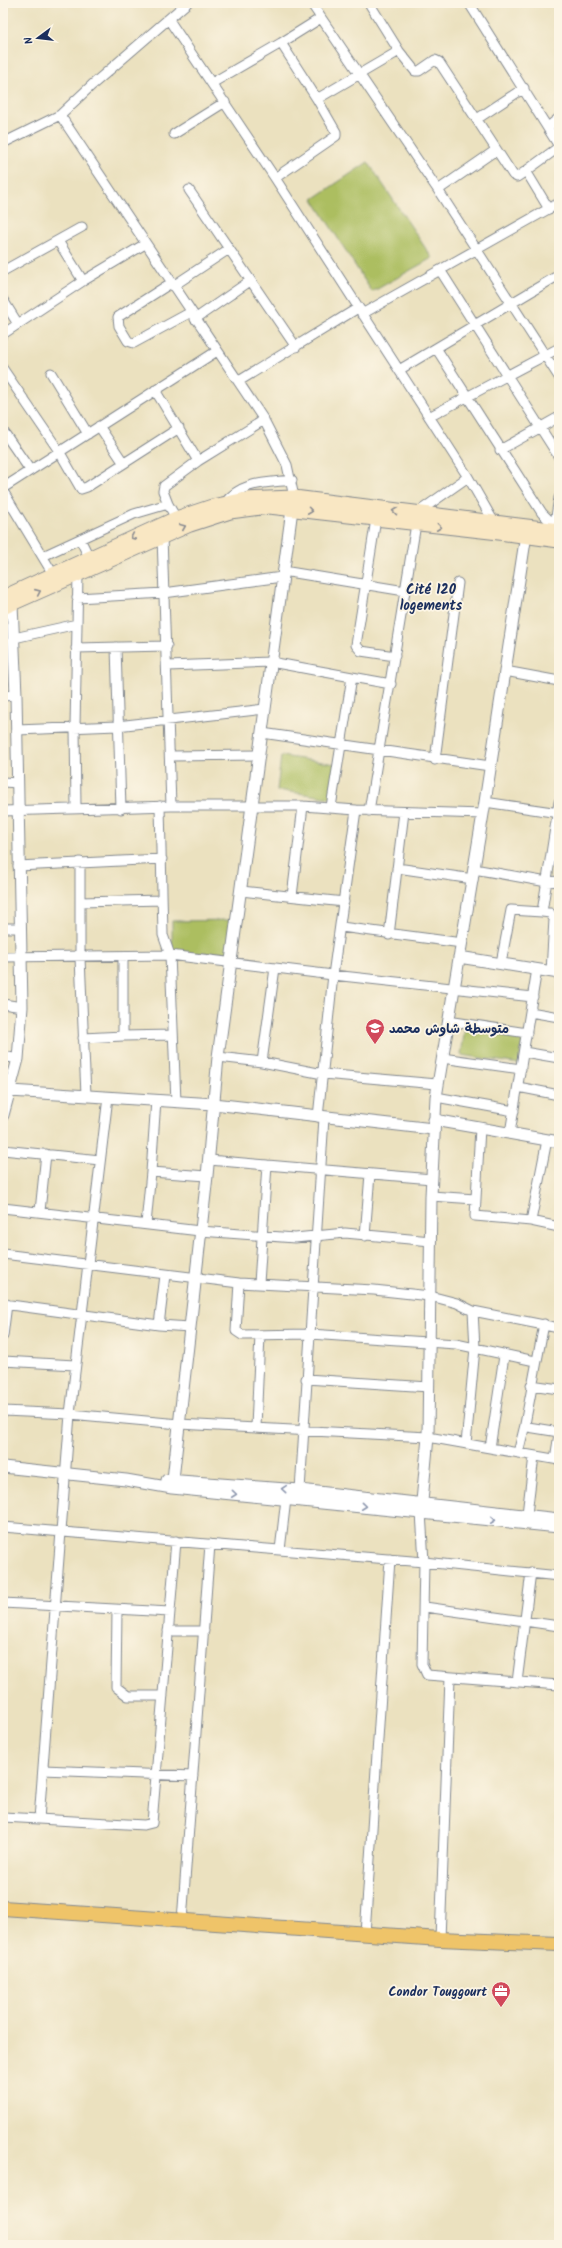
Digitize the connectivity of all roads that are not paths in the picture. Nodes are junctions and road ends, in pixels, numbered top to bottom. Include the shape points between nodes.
1 (188, 3) edge
2 (311, 3) edge
3 (369, 3) edge
4 (469, 3) edge
5 (321, 18) junction
6 (168, 20) junction
7 (281, 43) junction
8 (400, 51) junction
9 (360, 75) junction
10 (212, 83) junction
11 (524, 88) junction
12 (317, 99) junction
13 (225, 102) junction
14 (60, 116) junction
15 (559, 118) edge
16 (477, 119) junction
17 (548, 127) junction
18 (174, 134) dead end
19 (3, 143) edge
20 (559, 146) edge
21 (496, 150) junction
22 (526, 171) junction
23 (275, 178) junction
24 (189, 190) dead end
25 (438, 190) junction
26 (559, 203) edge
27 (549, 209) junction
28 (82, 227) dead end
29 (58, 241) junction
30 (145, 244) junction
31 (229, 249) junction
32 (477, 250) junction
33 (440, 270) junction
34 (3, 271) edge
35 (559, 275) edge
36 (83, 281) junction
37 (250, 281) junction
38 (172, 284) junction
39 (3, 300) edge
40 (512, 304) junction
41 (360, 311) junction
42 (193, 315) junction
43 (18, 324) junction
44 (474, 326) junction
45 (3, 334) edge
46 (296, 348) junction
47 (436, 348) junction
48 (559, 348) edge
49 (217, 351) junction
50 (546, 355) junction
51 (3, 369) edge
52 (399, 370) junction
53 (51, 373) dead end
54 (508, 376) junction
55 (559, 377) edge
56 (239, 381) junction
57 (155, 390) junction
58 (467, 398) junction
59 (429, 417) junction
60 (559, 417) edge
61 (264, 420) junction
62 (99, 426) junction
63 (178, 428) junction
64 (540, 428) junction
65 (3, 432) edge
66 (88, 434) junction
67 (500, 450) junction
68 (59, 451) junction
69 (559, 457) edge
70 (198, 461) junction
71 (123, 462) junction
72 (30, 470) junction
73 (468, 477) junction
74 (292, 480) junction
75 (254, 484) junction
76 (3, 488) edge
77 (3, 491) edge
78 (559, 498) edge
79 (259, 499) junction
80 (225, 503) junction
81 (293, 503) junction
82 (168, 504) junction
83 (176, 518) junction
84 (376, 519) junction
85 (416, 519) junction
86 (497, 527) junction
87 (526, 531) junction
88 (557, 532) edge
89 (162, 536) junction
90 (80, 539) junction
91 (43, 556) junction
92 (90, 557) junction
93 (53, 574) junction
94 (78, 574) junction
95 (283, 574) junction
96 (458, 583) dead end
97 (365, 584) junction
98 (405, 591) junction
99 (164, 592) junction
100 (77, 598) junction
101 (7, 601) edge
102 (77, 624) junction
103 (14, 638) junction
104 (167, 646) junction
105 (116, 647) junction
106 (76, 648) junction
107 (395, 656) junction
108 (271, 662) junction
109 (168, 666) junction
110 (506, 671) junction
111 (352, 677) junction
112 (559, 681) edge
113 (391, 684) junction
114 (16, 695) junction
115 (3, 696) edge
116 (265, 709) junction
117 (169, 720) junction
118 (117, 726) junction
119 (75, 727) junction
120 (17, 730) junction
121 (262, 733) junction
122 (343, 744) junction
123 (380, 751) junction
124 (259, 755) junction
125 (170, 756) junction
126 (435, 760) junction
127 (490, 766) junction
128 (3, 782) edge
129 (18, 783) junction
130 (485, 802) junction
131 (559, 802) edge
132 (160, 806) junction
133 (171, 806) junction
134 (251, 806) junction
135 (303, 806) junction
136 (331, 807) junction
137 (76, 808) junction
138 (121, 809) junction
139 (356, 810) junction
140 (3, 811) edge
141 (18, 811) junction
142 (369, 811) junction
143 (404, 812) junction
144 (558, 813) edge
145 (483, 814) junction
146 (162, 859) junction
147 (80, 862) junction
148 (18, 866) junction
149 (397, 868) junction
150 (473, 874) junction
151 (559, 880) edge
152 (547, 882) junction
153 (242, 891) junction
154 (292, 896) junction
155 (162, 900) junction
156 (80, 902) junction
157 (344, 902) junction
158 (542, 912) junction
159 (3, 928) edge
160 (20, 928) junction
161 (340, 928) junction
162 (389, 935) junction
163 (462, 943) junction
164 (170, 955) junction
165 (3, 957) edge
166 (123, 957) junction
167 (459, 957) junction
168 (20, 958) junction
169 (80, 958) junction
170 (232, 962) junction
171 (501, 963) junction
172 (274, 968) junction
173 (537, 969) junction
174 (555, 972) edge
175 (333, 975) junction
176 (454, 987) junction
177 (533, 997) junction
178 (3, 1004) edge
179 (22, 1007) junction
180 (530, 1012) junction
181 (559, 1017) edge
182 (448, 1022) junction
183 (527, 1033) junction
184 (173, 1035) junction
185 (123, 1036) junction
186 (83, 1038) junction
187 (524, 1052) junction
188 (3, 1056) edge
189 (218, 1057) junction
190 (442, 1058) junction
191 (559, 1058) edge
192 (18, 1059) junction
193 (262, 1062) junction
194 (521, 1069) junction
195 (323, 1074) junction
196 (438, 1084) junction
197 (518, 1088) junction
198 (10, 1091) junction
199 (86, 1095) junction
200 (559, 1095) edge
201 (108, 1097) junction
202 (436, 1097) junction
203 (156, 1100) junction
204 (176, 1102) junction
205 (214, 1104) junction
206 (514, 1111) junction
207 (3, 1114) edge
208 (321, 1117) junction
209 (433, 1124) junction
210 (480, 1128) junction
211 (510, 1133) junction
212 (547, 1140) junction
213 (559, 1142) edge
214 (3, 1150) edge
215 (46, 1154) junction
216 (100, 1160) junction
217 (209, 1160) junction
218 (267, 1165) junction
219 (321, 1169) junction
220 (150, 1172) junction
221 (370, 1174) junction
222 (207, 1176) junction
223 (432, 1179) junction
224 (431, 1196) junction
225 (475, 1199) junction
226 (3, 1208) edge
227 (40, 1211) junction
228 (94, 1218) junction
229 (531, 1221) junction
230 (146, 1224) junction
231 (559, 1227) edge
232 (200, 1231) junction
233 (263, 1235) junction
234 (365, 1236) junction
235 (317, 1237) junction
236 (431, 1241) junction
237 (3, 1254) edge
238 (89, 1265) junction
239 (165, 1275) junction
240 (196, 1278) junction
241 (239, 1283) junction
242 (259, 1283) junction
243 (314, 1288) junction
244 (430, 1296) junction
245 (5, 1304) edge
246 (473, 1311) junction
247 (82, 1315) junction
248 (544, 1324) junction
249 (159, 1325) junction
250 (190, 1327) junction
251 (559, 1328) edge
252 (310, 1334) junction
253 (260, 1335) junction
254 (3, 1336) edge
255 (430, 1342) junction
256 (475, 1348) junction
257 (504, 1356) junction
258 (3, 1361) edge
259 (535, 1361) junction
260 (75, 1365) junction
261 (306, 1379) junction
262 (532, 1385) junction
263 (429, 1387) junction
264 (559, 1389) edge
265 (3, 1410) edge
266 (70, 1414) junction
267 (179, 1424) junction
268 (525, 1426) junction
269 (256, 1427) junction
270 (304, 1430) junction
271 (559, 1433) edge
272 (428, 1437) junction
273 (466, 1444) junction
274 (490, 1448) junction
275 (518, 1453) junction
276 (534, 1456) junction
277 (557, 1460) edge
278 (3, 1467) edge
279 (65, 1472) junction
280 (173, 1484) junction
281 (300, 1490) junction
282 (286, 1499) junction
283 (422, 1507) junction
284 (527, 1514) junction
285 (559, 1518) edge
286 (3, 1527) edge
287 (559, 1527) edge
288 (61, 1530) junction
289 (176, 1541) junction
290 (210, 1544) junction
291 (280, 1550) junction
292 (390, 1559) junction
293 (424, 1562) junction
294 (531, 1572) junction
295 (559, 1576) edge
296 (3, 1603) edge
297 (56, 1606) junction
298 (425, 1607) junction
299 (117, 1610) junction
300 (170, 1612) junction
301 (523, 1621) junction
302 (559, 1626) edge
303 (168, 1631) junction
304 (204, 1631) junction
305 (450, 1678) junction
306 (517, 1682) junction
307 (559, 1685) edge
308 (163, 1696) junction
309 (43, 1770) junction
310 (157, 1774) junction
311 (193, 1776) junction
312 (3, 1817) edge
313 (39, 1819) junction
314 (3, 1908) edge
315 (3, 1914) edge
316 (182, 1921) junction
317 (365, 1934) junction
318 (440, 1939) junction
319 (559, 1944) edge
320 (559, 1948) edge

1 - 6 street
2 - 5 street
3 - 8 street
4 - 11 street
5 - 7 street
5 - 9 street
6 - 10 street
6 - 14 street
7 - 10 street
7 - 12 street
8 - 9 street
8 - 16 street via 415,71 435,60 440,62
9 - 12 street
9 - 25 street
10 - 13 street
11 - 16 street
11 - 17 street
12 - 23 street via 336,136
13 - 18 street
13 - 23 street
14 - 19 street
14 - 30 street
15 - 17 street
16 - 21 street
17 - 20 street
20 - 22 street
21 - 22 street via 513,175 517,177
21 - 25 street
22 - 27 street
23 - 41 street
24 - 31 street
25 - 32 street
26 - 27 street
27 - 32 street
28 - 29 street
29 - 34 street
29 - 36 street
30 - 36 street
30 - 38 street
31 - 37 street
31 - 38 street
32 - 33 street
32 - 40 street
33 - 41 street
33 - 44 street
35 - 40 street
36 - 43 street
37 - 42 street
37 - 46 street
38 - 42 street
38 - 42 street via 118,317 119,326 128,342 134,343
39 - 43 street
40 - 44 street
40 - 50 street
41 - 46 street
41 - 52 street
42 - 49 street
43 - 45 street
44 - 47 street
44 - 54 street
46 - 56 street
47 - 52 street
47 - 58 street
48 - 50 street
49 - 56 street
49 - 57 street
50 - 54 street
50 - 55 street
51 - 68 street
52 - 59 street
53 - 66 street
54 - 58 street
54 - 64 street
56 - 61 street
57 - 62 street
57 - 63 street
58 - 59 street
58 - 67 street
59 - 73 street
60 - 64 street
61 - 70 street
61 - 74 street via 277,443
62 - 66 street
62 - 71 street
63 - 70 street
63 - 71 street
64 - 67 street
64 - 69 street
65 - 72 street
66 - 68 street
67 - 88 street via 542,514
68 - 71 street via 81,489
68 - 72 street
70 - 82 street via 164,486 163,492
72 - 76 street
73 - 85 street
73 - 86 street
74 - 75 street
74 - 81 street
75 - 79 street
75 - 80 street via 239,490
77 - 91 street
78 - 88 street
79 - 80 main road
79 - 81 main road
80 - 83 main road
81 -> 84 main road
85 -> 81 main road
89 -> 81 main road via 230,512
81 - 95 street
82 - 83 street
82 - 90 street via 134,514
83 -> 92 main road
84 - 85 main road
84 - 97 street
85 - 86 main road
85 - 98 street
86 - 87 main road
87 - 88 main road
87 - 110 street
89 - 94 main road
89 - 99 street
90 - 91 street
90 - 92 street
91 - 93 street
92 - 93 main road
93 - 101 main road
94 - 100 street
101 -> 94 main road
95 - 97 street
95 - 99 street
95 - 108 street
96 - 126 street
97 - 98 street
97 - 107 street via 356,645 361,650
98 - 107 street
99 - 100 street
99 - 104 street
100 - 102 street
101 - 103 street
102 - 103 street
102 - 106 street
103 - 114 street
104 - 105 street
104 - 109 street
105 - 106 street
105 - 118 street
106 - 119 street
107 - 113 street
108 - 109 street
108 - 111 street
108 - 116 street
109 - 117 street
110 - 112 street
110 - 127 street
111 - 113 street
111 - 122 street
113 - 123 street
114 - 115 street
114 - 120 street
116 - 117 street
116 - 121 street
117 - 118 street
117 - 125 street
118 - 119 street
118 - 138 street
119 - 120 street
119 - 137 street
120 - 129 street
121 - 122 street
121 - 124 street
122 - 123 street
122 - 136 street
123 - 126 street
123 - 142 street
124 - 125 street
124 - 134 street
125 - 133 street
126 - 127 street
127 - 130 street
128 - 129 street
129 - 141 street
130 - 144 street
130 - 145 street
131 - 144 street
132 - 133 street
132 - 138 street
132 - 146 street
133 - 134 street
134 - 135 street
134 - 153 street
135 - 136 street
135 - 154 street
136 - 139 street
137 - 138 street
137 - 141 street
139 - 142 street
139 - 157 street
140 - 141 street
141 - 148 street
142 - 143 street
143 - 145 street
143 - 149 street
144 - 152 street
145 - 150 street
146 - 147 street
146 - 155 street
147 - 148 street
147 - 156 street
148 - 160 street
149 - 150 street
149 - 162 street
150 - 152 street
150 - 163 street
151 - 152 street
152 - 158 street
153 - 154 street
153 - 170 street
154 - 157 street
155 - 156 street
155 - 164 street via 163,936
156 - 169 street
157 - 161 street
158 - 171 street via 511,910
158 - 174 street via 550,913 554,919
159 - 160 street
160 - 168 street
161 - 162 street
161 - 175 street
162 - 163 street
163 - 167 street
164 - 166 street
164 - 170 street
164 - 184 street
165 - 168 street
166 - 169 street
166 - 185 street
167 - 171 street
167 - 176 street
168 - 169 street
168 - 179 street
169 - 186 street
170 - 172 street
170 - 189 street
171 - 173 street
172 - 175 street
172 - 193 street
173 - 174 street
173 - 177 street
175 - 176 street
175 - 195 street
176 - 177 street
176 - 182 street
177 - 180 street
178 - 179 street
179 - 192 street
180 - 181 street
180 - 183 street
182 - 183 street
182 - 190 street
183 - 187 street
184 - 185 street
184 - 204 street
185 - 186 street
186 - 199 street
187 - 191 street
187 - 194 street
188 - 192 street
189 - 193 street
189 - 205 street
190 - 194 street
190 - 196 street
192 - 198 street
193 - 195 street
194 - 197 street
195 - 196 street
195 - 208 street
196 - 202 street
197 - 200 street
197 - 206 street
198 - 199 street
198 - 207 street
199 - 201 street
201 - 203 street
201 - 216 street
202 - 206 street
202 - 209 street
203 - 204 street
203 - 220 street
204 - 205 street
205 - 208 street
205 - 217 street
206 - 211 street
208 - 209 street
208 - 219 street
209 - 210 street
209 - 223 street
210 - 211 street
210 - 225 street
211 - 212 street
212 - 213 street
212 - 229 street
214 - 215 street
215 - 216 street
215 - 227 street
216 - 228 street
217 - 218 street
217 - 222 street
218 - 219 street
218 - 233 street
219 - 221 street
219 - 235 street
220 - 222 street
220 - 230 street
221 - 223 street
221 - 234 street
222 - 232 street
223 - 224 street
224 - 225 street
224 - 236 street
225 - 229 street via 475,1216
226 - 227 street
227 - 228 street
228 - 230 street
228 - 238 street
229 - 231 street
230 - 232 street
232 - 233 street
232 - 240 street
233 - 235 street
233 - 242 street
234 - 235 street via 345,1233
234 - 236 street
235 - 243 street
236 - 244 street
237 - 238 street
238 - 239 street
238 - 247 street
239 - 240 street
239 - 249 street
240 - 241 street
240 - 250 street
241 - 242 street
241 - 253 street via 236,1330 242,1335
242 - 243 street
243 - 244 street via 374,1290
243 - 252 street
244 - 246 street via 457,1302
244 - 255 street
245 - 247 street
245 - 254 street
246 - 248 street
246 - 256 street
247 - 249 street
247 - 260 street
248 - 251 street
248 - 259 street
249 - 250 street
250 - 267 street
252 - 253 street
252 - 255 street
252 - 261 street
253 - 269 street
255 - 256 street
255 - 263 street
256 - 257 street
256 - 273 street
257 - 259 street
257 - 274 street
258 - 260 street
259 - 262 street
260 - 266 street
261 - 263 street
261 - 270 street
262 - 264 street
262 - 268 street
263 - 272 street
265 - 266 street
266 - 267 street
266 - 279 street
267 - 269 street
267 - 280 street
268 - 271 street
268 - 275 street
269 - 270 street
270 - 272 street
270 - 281 street
271 - 277 street
272 - 273 street
272 - 283 street
273 - 274 street
274 - 275 street
275 - 276 street
276 - 277 street
276 - 284 street
278 - 279 street
279 - 280 street
279 - 288 street
281 -> 280 street
280 -> 282 street
281 - 283 street
282 -> 283 street
282 - 291 street
283 - 284 street
283 -> 287 street
283 - 293 street
284 - 285 street
286 - 288 street
288 - 289 street
288 - 297 street
289 - 290 street
289 - 300 street
290 - 291 street
290 - 304 street
291 - 292 street
292 - 293 street
292 - 317 street
293 - 294 street
293 - 298 street
294 - 295 street
294 - 301 street
296 - 297 street
297 - 299 street
297 - 309 street
298 - 301 street
298 - 305 street via 422,1664 427,1675
299 - 300 street
299 - 308 street via 116,1688 128,1696
300 - 303 street
301 - 302 street
301 - 306 street
303 - 304 street
303 - 308 street
304 - 311 street
305 - 306 street
305 - 318 street
306 - 307 street
308 - 310 street
309 - 310 street
309 - 313 street
310 - 311 street
310 - 313 street via 154,1820 149,1824
311 - 316 street
312 - 313 street
314 - 316 main road
315 - 320 main road via 432,1944
316 - 317 main road
317 - 318 main road
318 - 319 main road

